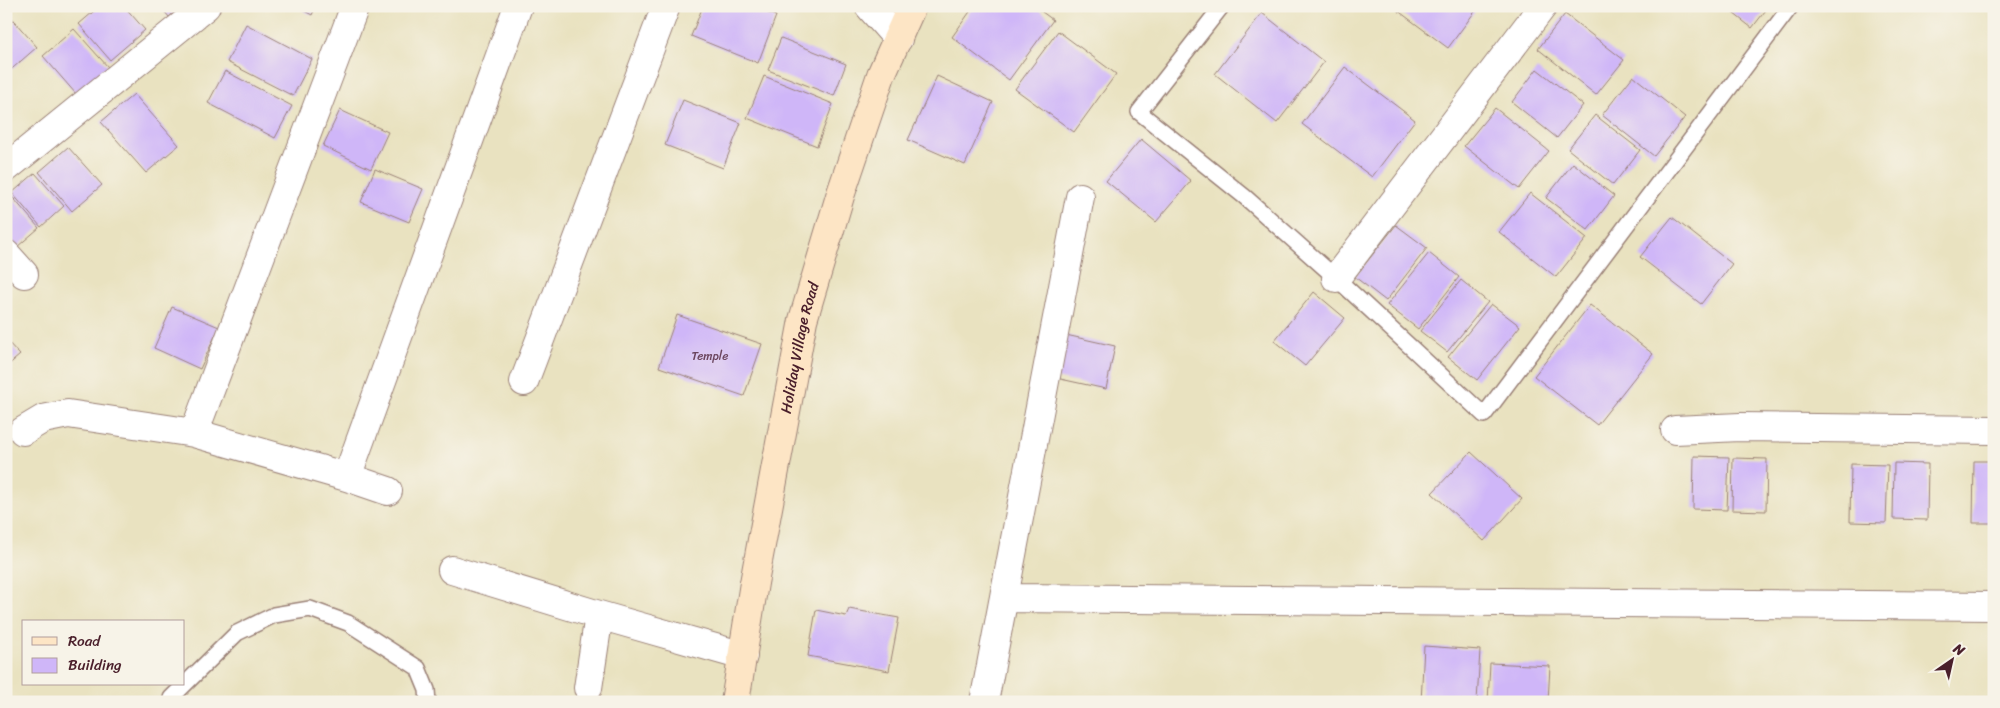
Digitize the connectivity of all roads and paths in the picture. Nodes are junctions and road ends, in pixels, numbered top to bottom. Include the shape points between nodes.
1 (206, 6) edge
2 (355, 6) edge
3 (518, 6) edge
4 (869, 6) edge
5 (912, 6) edge
6 (1222, 6) edge
7 (1543, 6) edge
8 (1791, 6) edge
9 (659, 10) edge
10 (898, 39) junction
11 (6, 168) edge
12 (1080, 197) dead end
13 (6, 254) edge
14 (24, 274) dead end
15 (1336, 278) junction
16 (524, 382) dead end
17 (1675, 430) dead end
18 (1994, 430) edge
19 (23, 431) dead end
20 (194, 433) junction
21 (347, 477) junction
22 (388, 491) dead end
23 (452, 570) dead end
24 (1005, 598) junction
25 (1994, 606) edge
26 (598, 615) junction
27 (743, 656) junction
28 (185, 684) edge
29 (183, 686) edge
30 (588, 688) dead end
31 (171, 698) dead end
32 (428, 702) edge
33 (735, 702) edge
34 (984, 702) edge

1 - 11 street
2 - 20 street
3 - 21 street
4 - 10 street
5 - 10 street, Holiday Village Road
6 - 15 lane via 1139,112 1245,197
7 - 15 street
8 - 15 lane via 1484,415
9 - 16 street
10 - 27 street, Holiday Village Road via 881,76 840,196 803,320
12 - 24 street
13 - 14 street
17 - 18 street via 1740,427
19 - 20 street via 43,419 68,414
20 - 21 street
21 - 22 street
23 - 26 street
24 - 25 street
24 - 34 street
26 - 27 street
26 - 30 street
27 - 33 street, Holiday Village Road
28 - 32 lane via 237,633 274,615 310,609 348,624 418,668
29 - 31 lane

